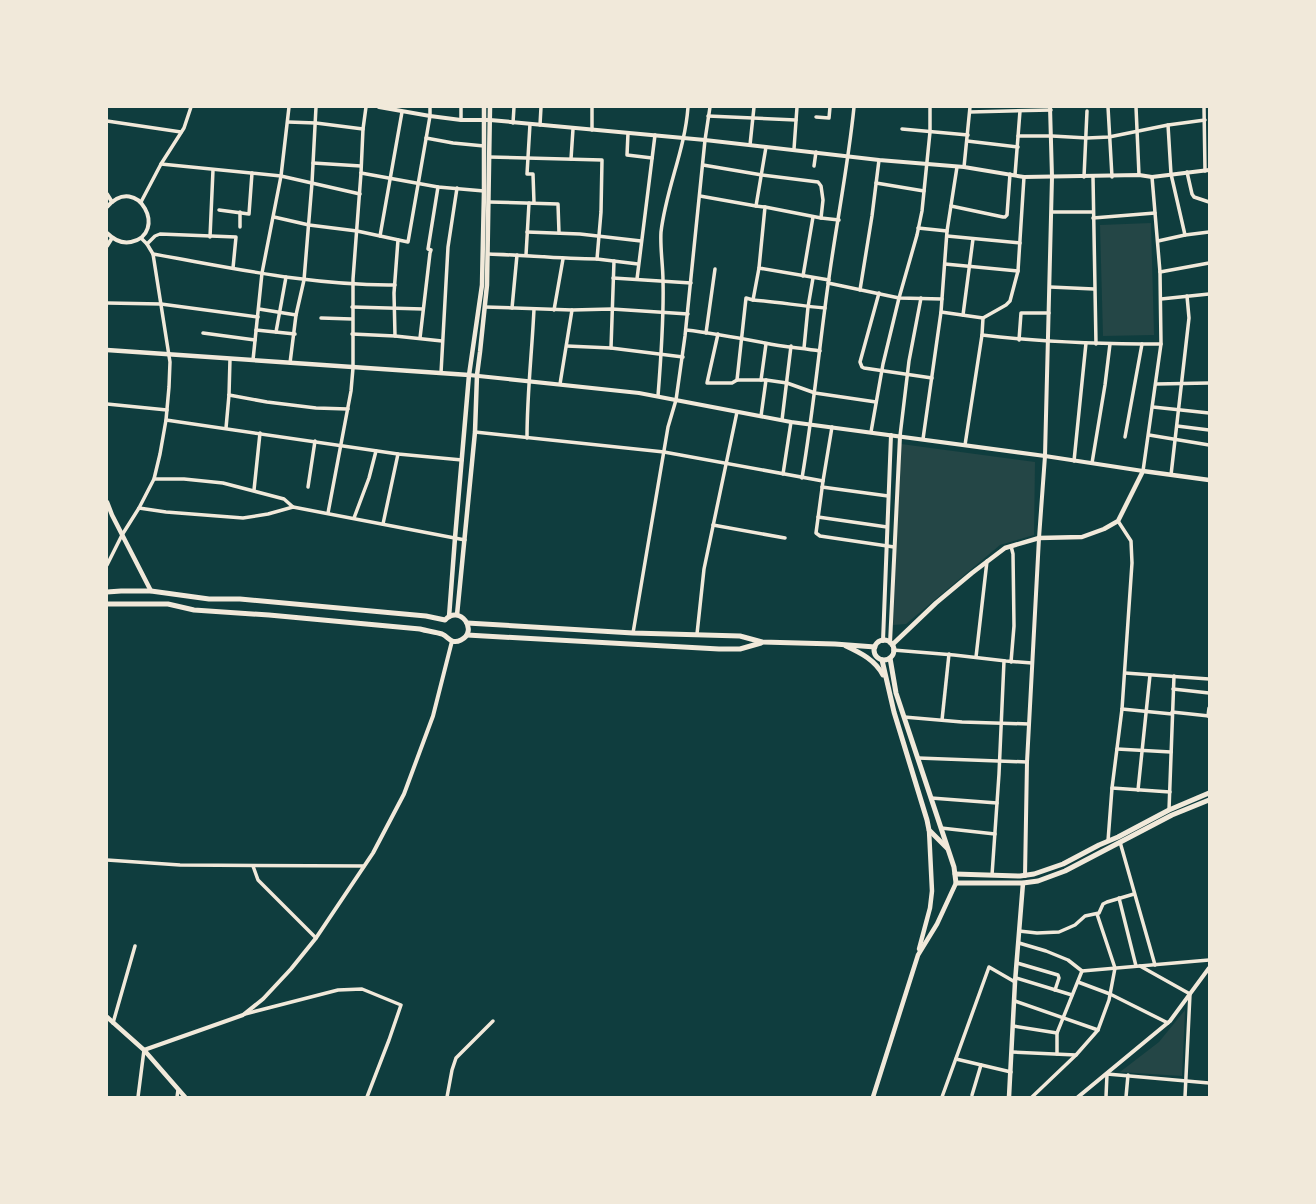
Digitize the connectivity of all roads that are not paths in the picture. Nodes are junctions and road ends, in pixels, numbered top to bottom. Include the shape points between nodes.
1 (191, 107) edge
2 (289, 107) edge
3 (316, 107) edge
4 (366, 107) edge
5 (379, 107) edge
6 (406, 107) edge
7 (430, 107) edge
8 (461, 107) edge
9 (484, 107) edge
10 (490, 107) edge
11 (514, 107) edge
12 (541, 107) edge
13 (592, 107) edge
14 (688, 107) edge
15 (710, 107) edge
16 (754, 107) edge
17 (797, 107) edge
18 (830, 107) edge
19 (854, 107) edge
20 (930, 107) edge
21 (970, 107) edge
22 (1108, 107) edge
23 (1136, 107) edge
24 (1050, 108) edge
25 (1020, 111) junction
26 (1087, 111) dead end
27 (404, 112) junction
28 (970, 112) junction
29 (1209, 113) edge
30 (430, 116) junction
31 (708, 116) junction
32 (816, 117) dead end
33 (754, 118) junction
34 (461, 120) junction
35 (483, 120) junction
36 (490, 120) junction
37 (796, 120) junction
38 (1204, 120) junction
39 (107, 121) edge
40 (288, 122) junction
41 (316, 123) junction
42 (513, 123) junction
43 (530, 124) junction
44 (540, 125) junction
45 (1168, 125) junction
46 (363, 129) junction
47 (573, 129) junction
48 (902, 129) dead end
49 (592, 130) junction
50 (181, 132) junction
51 (930, 132) junction
52 (1137, 132) junction
53 (628, 133) junction
54 (654, 135) junction
55 (968, 135) junction
56 (1018, 136) junction
57 (1052, 136) junction
58 (1109, 136) junction
59 (426, 138) junction
60 (1087, 138) junction
61 (684, 139) junction
62 (704, 140) junction
63 (968, 141) junction
64 (750, 145) junction
65 (484, 146) junction
66 (1018, 146) junction
67 (766, 147) junction
68 (794, 150) junction
69 (816, 152) junction
70 (849, 156) junction
71 (489, 157) junction
72 (528, 158) junction
73 (652, 158) junction
74 (571, 159) junction
75 (879, 160) junction
76 (313, 163) junction
77 (161, 164) junction
78 (926, 164) junction
79 (702, 165) junction
80 (361, 166) junction
81 (814, 166) dead end
82 (957, 167) junction
83 (964, 168) junction
84 (213, 170) junction
85 (1207, 170) edge
86 (1188, 172) junction
87 (252, 173) junction
88 (361, 173) junction
89 (1171, 174) junction
90 (762, 175) junction
91 (1013, 175) junction
92 (1139, 175) junction
93 (281, 176) junction
94 (1024, 176) junction
95 (1112, 176) junction
96 (1052, 177) junction
97 (1084, 177) junction
98 (1092, 177) junction
99 (1152, 177) junction
100 (390, 178) junction
101 (312, 183) junction
102 (418, 184) junction
103 (876, 184) junction
104 (438, 187) junction
105 (457, 188) junction
106 (484, 191) junction
107 (924, 191) junction
108 (107, 194) edge
109 (360, 194) junction
110 (700, 196) junction
111 (112, 202) junction
112 (141, 202) junction
113 (489, 202) junction
114 (1209, 202) edge
115 (531, 203) junction
116 (756, 206) junction
117 (951, 206) junction
118 (107, 207) edge
119 (764, 207) junction
120 (219, 210) dead end
121 (240, 212) junction
122 (1052, 212) junction
123 (1093, 212) junction
124 (1155, 213) junction
125 (813, 217) junction
126 (274, 218) junction
127 (821, 218) junction
128 (1093, 218) junction
129 (839, 220) junction
130 (309, 224) junction
131 (240, 226) dead end
132 (918, 228) junction
133 (357, 231) junction
134 (527, 232) junction
135 (1209, 232) edge
136 (107, 233) edge
137 (559, 233) junction
138 (947, 234) junction
139 (1185, 235) junction
140 (380, 236) junction
141 (600, 236) junction
142 (210, 237) junction
143 (112, 238) junction
144 (141, 238) junction
145 (973, 238) junction
146 (398, 240) junction
147 (641, 241) junction
148 (1158, 241) junction
149 (1020, 243) junction
150 (147, 244) junction
151 (107, 246) edge
152 (153, 254) junction
153 (488, 254) junction
154 (518, 255) junction
155 (526, 255) junction
156 (563, 259) junction
157 (596, 259) junction
158 (614, 261) junction
159 (638, 264) junction
160 (945, 264) junction
161 (1209, 264) edge
162 (970, 266) junction
163 (233, 268) junction
164 (759, 268) junction
165 (715, 269) dead end
166 (1018, 271) junction
167 (1160, 272) junction
168 (262, 273) junction
169 (803, 276) junction
170 (286, 277) junction
171 (613, 278) junction
172 (813, 278) junction
173 (304, 280) junction
174 (637, 280) junction
175 (663, 280) junction
176 (828, 282) junction
177 (691, 283) junction
178 (353, 285) junction
179 (395, 285) junction
180 (1050, 287) junction
181 (1094, 289) junction
182 (860, 290) junction
183 (879, 294) junction
184 (1209, 294) edge
185 (1187, 296) junction
186 (899, 298) junction
187 (921, 298) junction
188 (942, 299) junction
189 (1161, 299) junction
190 (754, 300) junction
191 (107, 303) edge
192 (161, 304) junction
193 (808, 306) junction
194 (352, 307) junction
195 (485, 307) junction
196 (394, 308) junction
197 (512, 308) junction
198 (825, 308) junction
199 (258, 309) junction
200 (423, 309) junction
201 (534, 309) junction
202 (612, 309) junction
203 (554, 310) junction
204 (572, 310) junction
205 (663, 312) junction
206 (942, 312) junction
207 (280, 313) junction
208 (1049, 313) junction
209 (688, 314) junction
210 (296, 315) junction
211 (963, 315) junction
212 (258, 317) junction
213 (321, 318) dead end
214 (982, 318) junction
215 (352, 319) junction
216 (256, 330) junction
217 (686, 330) junction
218 (276, 332) junction
219 (706, 333) junction
220 (203, 334) dead end
221 (294, 334) junction
222 (352, 334) junction
223 (718, 334) junction
224 (982, 335) junction
225 (395, 336) junction
226 (420, 338) junction
227 (742, 339) junction
228 (255, 340) junction
229 (1019, 340) junction
230 (442, 341) junction
231 (1048, 341) junction
232 (1086, 343) junction
233 (766, 344) junction
234 (1096, 344) junction
235 (1110, 344) junction
236 (1142, 344) junction
237 (1161, 344) junction
238 (567, 346) junction
239 (791, 346) junction
240 (611, 348) junction
241 (804, 348) junction
242 (107, 350) edge
243 (820, 351) junction
244 (661, 353) junction
245 (168, 355) junction
246 (682, 357) junction
247 (230, 359) junction
248 (253, 360) junction
249 (290, 363) junction
250 (353, 368) junction
251 (882, 371) junction
252 (441, 373) junction
253 (469, 375) junction
254 (477, 375) junction
255 (907, 375) junction
256 (932, 378) junction
257 (529, 380) junction
258 (737, 380) junction
259 (761, 380) junction
260 (766, 380) junction
261 (787, 383) junction
262 (1209, 383) edge
263 (560, 384) junction
264 (1156, 384) junction
265 (1182, 384) junction
266 (814, 393) junction
267 (229, 395) junction
268 (658, 396) junction
269 (676, 400) junction
270 (876, 402) junction
271 (107, 404) edge
272 (1153, 407) junction
273 (348, 409) junction
274 (167, 410) junction
275 (1179, 410) junction
276 (737, 412) junction
277 (1209, 413) edge
278 (761, 416) junction
279 (166, 420) junction
280 (782, 420) junction
281 (791, 422) junction
282 (811, 425) junction
283 (1177, 426) junction
284 (832, 427) junction
285 (226, 428) junction
286 (1209, 430) edge
287 (475, 432) junction
288 (871, 432) junction
289 (260, 433) junction
290 (891, 435) junction
291 (1149, 435) junction
292 (900, 436) junction
293 (1125, 437) dead end
294 (527, 438) junction
295 (922, 439) junction
296 (1175, 439) junction
297 (315, 441) junction
298 (1209, 444) edge
299 (341, 445) junction
300 (965, 445) junction
301 (376, 451) junction
302 (664, 452) junction
303 (398, 454) junction
304 (1045, 456) junction
305 (462, 460) junction
306 (1074, 461) junction
307 (725, 462) junction
308 (1092, 463) junction
309 (1143, 471) junction
310 (783, 474) junction
311 (1171, 475) junction
312 (802, 478) junction
313 (154, 479) junction
314 (1209, 480) edge
315 (823, 481) junction
316 (308, 487) dead end
317 (822, 487) junction
318 (254, 490) junction
319 (888, 496) junction
320 (107, 502) edge
321 (293, 507) junction
322 (139, 508) junction
323 (328, 513) junction
324 (112, 515) junction
325 (818, 517) junction
326 (107, 518) edge
327 (354, 518) junction
328 (1118, 521) junction
329 (383, 524) junction
330 (713, 526) junction
331 (887, 527) junction
332 (122, 535) junction
333 (455, 538) junction
334 (785, 538) dead end
335 (1039, 538) junction
336 (465, 540) junction
337 (886, 546) junction
338 (1011, 546) junction
339 (894, 548) junction
340 (987, 562) junction
341 (107, 565) edge
342 (151, 591) junction
343 (107, 592) edge
344 (107, 604) edge
345 (457, 615) junction
346 (449, 616) junction
347 (468, 623) junction
348 (633, 634) junction
349 (697, 634) junction
350 (467, 635) junction
351 (452, 641) junction
352 (883, 641) junction
353 (762, 642) junction
354 (844, 645) junction
355 (892, 646) junction
356 (875, 647) junction
357 (949, 654) junction
358 (890, 658) junction
359 (976, 658) junction
360 (882, 660) junction
361 (1004, 661) junction
362 (1011, 662) junction
363 (1032, 663) junction
364 (1124, 673) junction
365 (1150, 674) junction
366 (1174, 676) junction
367 (1209, 679) edge
368 (888, 685) junction
369 (1173, 689) junction
370 (1209, 693) edge
371 (1209, 708) edge
372 (1122, 709) junction
373 (1146, 711) junction
374 (1172, 713) junction
375 (1209, 716) edge
376 (904, 717) junction
377 (942, 720) junction
378 (1002, 724) junction
379 (1029, 724) junction
380 (1117, 749) junction
381 (1142, 750) junction
382 (1171, 752) junction
383 (918, 758) junction
384 (1000, 761) junction
385 (1027, 762) junction
386 (1112, 788) junction
387 (1138, 790) junction
388 (1170, 792) junction
389 (1209, 793) edge
390 (931, 798) junction
391 (1209, 800) edge
392 (997, 803) junction
393 (1169, 810) junction
394 (941, 828) junction
395 (929, 830) junction
396 (995, 834) junction
397 (1118, 837) junction
398 (1108, 841) junction
399 (1120, 843) junction
400 (948, 848) junction
401 (107, 860) edge
402 (253, 866) junction
403 (364, 866) junction
404 (955, 874) junction
405 (992, 875) junction
406 (1025, 876) junction
407 (956, 883) junction
408 (1023, 883) junction
409 (1134, 894) junction
410 (1119, 898) junction
411 (1098, 914) junction
412 (1020, 931) junction
413 (316, 938) junction
414 (1019, 942) junction
415 (135, 946) dead end
416 (918, 954) junction
417 (1209, 960) edge
418 (1017, 963) junction
419 (1155, 965) junction
420 (1138, 966) junction
421 (1115, 968) junction
422 (1209, 968) edge
423 (1082, 971) junction
424 (1016, 980) junction
425 (1078, 982) junction
426 (1055, 990) junction
427 (1110, 994) junction
428 (1190, 994) junction
429 (1072, 995) junction
430 (1014, 1001) junction
431 (243, 1015) junction
432 (107, 1018) edge
433 (1063, 1018) junction
434 (493, 1021) dead end
435 (113, 1023) junction
436 (1168, 1023) junction
437 (1014, 1026) junction
438 (1098, 1030) junction
439 (1057, 1033) junction
440 (144, 1050) junction
441 (1012, 1052) junction
442 (1057, 1054) junction
443 (1076, 1055) junction
444 (956, 1059) junction
445 (981, 1065) junction
446 (1010, 1072) junction
447 (1107, 1074) junction
448 (1128, 1075) junction
449 (1186, 1081) junction
450 (1209, 1083) edge
451 (178, 1090) junction
452 (972, 1095) dead end
453 (138, 1097) edge
454 (177, 1097) edge
455 (185, 1097) edge
456 (367, 1097) edge
457 (447, 1097) edge
458 (873, 1097) edge
459 (942, 1097) edge
460 (1009, 1097) edge
461 (1032, 1097) edge
462 (1078, 1097) edge
463 (1106, 1097) edge
464 (1126, 1097) edge
465 (1185, 1097) edge

1 - 50 street
2 - 40 street
3 - 41 street
4 - 46 street
5 - 27 street
6 - 27 street
7 - 30 street
8 - 34 street
9 - 35 main road
10 - 36 main road
11 - 42 street
12 - 44 street
13 - 49 street
14 - 61 street
15 - 31 street
16 - 33 street
17 - 37 street
18 - 32 street via 829,118
19 - 70 street
20 - 51 street
21 - 28 street
22 - 58 street
23 - 52 street
24 - 25 street
24 - 57 street
25 - 28 street
25 - 56 street
26 - 60 street
27 - 30 street
27 - 100 street
28 - 55 street
29 - 38 street via 1204,107
30 - 34 street
30 - 59 street
31 - 33 street
31 - 62 street
33 - 37 street
33 - 64 street
34 - 35 street
35 - 36 street
35 - 65 main road
36 - 42 street
36 - 71 main road
37 - 68 street
38 - 45 street
38 - 85 street
39 - 50 street
40 - 41 street
40 - 93 street
41 - 46 street
41 - 76 street
42 - 43 street
43 - 44 street
43 - 72 street
44 - 47 street
45 - 52 street
45 - 89 street
46 - 80 street
47 - 49 street
47 - 74 street
48 - 51 street
49 - 53 street
50 - 77 street
51 - 55 street
51 - 78 street
52 - 58 street
52 - 92 street
53 - 54 street
53 - 73 street via 627,155
54 - 61 street
54 - 73 street
55 - 63 street
56 - 57 street
56 - 66 street
57 - 60 street
57 - 96 street
58 - 60 street
58 - 95 street
59 - 65 street
59 - 102 street
60 - 97 street
61 - 62 street
61 - 175 street via 661,233
62 - 64 street
62 - 79 street
63 - 66 street
63 - 83 street
64 - 67 street
65 - 106 main road
66 - 91 street
67 - 68 street
67 - 90 street
68 - 69 street
69 - 70 street
69 - 81 street
70 - 75 street
70 - 129 street
71 - 72 street
71 - 113 main road
72 - 74 street
72 - 115 street via 527,174 533,174
73 - 147 street
74 - 141 street via 602,160
75 - 78 street
75 - 103 street
76 - 80 street
76 - 101 street
77 - 84 street
77 - 112 street
78 - 82 street
78 - 107 street
79 - 90 street
79 - 110 street
80 - 88 street
82 - 83 street
82 - 117 street
83 - 91 street
84 - 87 street
84 - 142 street
85 - 86 street
86 - 89 street
86 - 114 street via 1194,197
87 - 93 street
87 - 121 street via 249,214
88 - 100 street
88 - 109 street
89 - 99 street
89 - 139 street
90 - 116 street
90 - 127 street via 819,184 823,200
91 - 94 street
91 - 117 street via 1005,217
92 - 95 street
92 - 99 street
93 - 101 street
93 - 126 street
94 - 96 street
94 - 149 street
95 - 98 street
96 - 97 street
96 - 122 street
97 - 98 street
98 - 123 street
99 - 124 street
100 - 102 street
100 - 140 street
101 - 109 street
101 - 130 street
102 - 104 street
102 - 146 street via 408,242
103 - 107 street
103 - 182 street
104 - 105 street
104 - 200 street via 428,249 431,250
105 - 106 street
105 - 230 street via 448,248
106 - 253 main road via 482,285
107 - 132 street
108 - 111 street
109 - 133 street
110 - 116 street
110 - 177 street
111 - 112 street via 123,197
111 - 118 street
112 - 144 street via 148,212 149,224
113 - 115 street
113 - 153 main road
115 - 134 street
115 - 137 street via 558,204
116 - 119 street
117 - 138 street
119 - 125 street
119 - 164 street
120 - 121 street
121 - 131 street
122 - 123 street
122 - 180 street
123 - 128 street
124 - 128 street
124 - 148 street
125 - 127 street
125 - 169 street
126 - 130 street
126 - 168 street
127 - 129 street
128 - 181 street
129 - 176 street
130 - 133 street
130 - 173 street
132 - 138 street
132 - 186 street
133 - 140 street
133 - 178 street
134 - 137 street
134 - 155 street
135 - 139 street
136 - 143 street
137 - 141 street
138 - 145 street
138 - 160 street
139 - 148 street
140 - 146 street
141 - 147 street
141 - 157 street
142 - 150 street via 160,234
142 - 163 street via 236,237
143 - 144 street via 126,243
143 - 151 street
144 - 150 street
145 - 149 street
145 - 162 street
146 - 179 street
147 - 159 street
148 - 167 street
149 - 166 street
150 - 152 street
152 - 163 street
152 - 192 street
153 - 154 street
153 - 195 main road
154 - 155 street
154 - 197 street
155 - 156 street
156 - 157 street
156 - 203 street
157 - 158 street
158 - 159 street
158 - 171 street
159 - 174 street
160 - 162 street
160 - 188 street
161 - 167 street
162 - 166 street
162 - 211 street
163 - 168 street
164 - 169 street
164 - 190 street
165 - 219 street
166 - 214 street via 1010,301 1006,306
167 - 189 street
168 - 170 street
168 - 199 street
169 - 172 street
170 - 173 street
170 - 207 street
171 - 174 street
171 - 202 street
172 - 176 street
172 - 193 street
173 - 178 street
173 - 210 street
174 - 175 street
175 - 177 street
175 - 205 street
176 - 182 street
176 - 198 street
177 - 209 street
178 - 179 street
178 - 194 street
179 - 196 street
180 - 181 street
180 - 208 street
181 - 234 street
182 - 183 street
183 - 186 street
183 - 251 street via 860,362 864,368
184 - 185 street
185 - 189 street
185 - 265 street via 1189,318
186 - 187 street
186 - 251 street
187 - 188 street
187 - 255 street
188 - 206 street
189 - 237 street
190 - 193 street
190 - 227 street via 746,298
191 - 192 street
192 - 212 street
192 - 245 street
193 - 198 street
193 - 241 street
194 - 196 street
194 - 215 street
195 - 197 street
195 - 254 main road
196 - 200 street
196 - 225 street
197 - 201 street
198 - 243 street
199 - 207 street
199 - 212 street
200 - 226 street
201 - 203 street
201 - 257 street
202 - 204 street
202 - 205 street
202 - 240 street
203 - 204 street
204 - 238 street
205 - 209 street
205 - 244 street
206 - 211 street
206 - 256 street
207 - 210 street
207 - 218 street
208 - 229 street via 1021,313
208 - 231 street
209 - 217 street
210 - 221 street
211 - 214 street
212 - 216 street
213 - 215 street
214 - 224 street
215 - 222 street
216 - 218 street
216 - 228 street
217 - 219 street
217 - 246 street
218 - 221 street
219 - 223 street
220 - 228 street
221 - 249 street
222 - 225 street
222 - 250 street
223 - 227 street
223 - 258 street via 707,383 732,383
224 - 229 street
224 - 300 street
225 - 226 street
226 - 230 street
227 - 233 street
227 - 258 street
228 - 248 street
229 - 231 street
230 - 252 street
231 - 232 street
231 - 304 street
232 - 234 street
232 - 306 street
233 - 239 street
233 - 259 street
234 - 235 street
235 - 236 street
235 - 308 street
236 - 237 street
236 - 293 street
237 - 264 street
238 - 240 street
238 - 263 street
239 - 241 street
239 - 261 street
240 - 244 street
241 - 243 street
242 - 245 main road
243 - 266 street
244 - 246 street
244 - 268 street
245 - 247 main road
245 - 274 street via 170,369
246 - 269 street
247 - 248 main road
247 - 267 street
248 - 249 main road
249 - 250 main road
250 - 252 main road
250 - 273 street
251 - 255 street
251 - 270 street
252 - 253 main road
253 - 254 street
253 - 305 main road
254 - 257 street
254 - 287 main road
255 - 256 street
255 - 292 street
256 - 295 street
257 - 263 street
257 - 294 street
258 - 259 street
259 - 260 street
260 - 261 street
260 - 278 street
261 - 266 street
261 - 280 street
262 - 265 street
263 - 268 street
264 - 265 street
264 - 272 street
265 - 275 street
266 - 270 street
266 - 282 street
267 - 273 street via 316,408
267 - 285 street
268 - 269 street
269 - 276 street
269 - 302 street
270 - 288 street
271 - 274 street
272 - 275 street
272 - 291 street
273 - 299 street
274 - 279 street
275 - 277 street
275 - 283 street
276 - 278 street
276 - 307 street
278 - 280 street
279 - 285 street
279 - 313 street
280 - 281 street
281 - 282 street
281 - 310 street
282 - 284 street
282 - 312 street
283 - 286 street
283 - 296 street
284 - 288 street
284 - 315 street
285 - 289 street
287 - 294 street
287 - 336 main road
288 - 290 street
289 - 297 street
289 - 318 street
290 - 292 street
290 - 319 street
291 - 296 street
291 - 309 street
292 - 295 street
292 - 339 street
294 - 302 street
295 - 300 street
296 - 298 street
296 - 311 street
297 - 299 street
297 - 316 street
299 - 301 street
299 - 323 street
300 - 304 street
301 - 303 street
301 - 327 street
302 - 307 street
302 - 348 street
303 - 305 street
303 - 329 street
304 - 306 street
304 - 335 street
305 - 333 main road
306 - 308 street
307 - 310 street
307 - 330 street
308 - 309 street
309 - 311 main road
309 - 328 main road
310 - 312 street
311 - 314 main road
312 - 315 street
313 - 318 street via 222,483
313 - 322 street
315 - 317 street
317 - 319 street
317 - 325 street
318 - 321 street via 284,499
319 - 331 street
320 - 324 main road
321 - 322 street via 243,518
321 - 323 street
322 - 332 street
323 - 327 street
324 - 326 street
324 - 332 main road
325 - 331 street
325 - 337 street via 816,531 820,536
327 - 329 street
328 - 335 main road via 1104,530 1082,536
328 - 364 street via 1131,542 1132,563
329 - 333 street
330 - 334 street
330 - 349 street via 704,569
331 - 337 street
332 - 341 street
332 - 342 main road
333 - 336 street
333 - 346 main road
335 - 338 main road
335 - 363 street
336 - 345 main road
337 - 339 street
337 - 352 street
338 - 340 main road
338 - 362 street via 1014,626
339 - 355 street
340 - 355 main road via 936,603
340 - 359 street
342 - 343 main road
342 - 346 main road via 209,599 240,599 426,616 445,620
344 - 351 main road via 168,604 194,610 420,629 444,635
345 - 346 main road
345 - 347 main road
347 - 348 main road
347 - 350 main road
348 - 349 main road
349 - 353 main road via 740,636
350 - 351 main road via 458,642
350 - 353 main road via 733,649
351 - 403 street via 433,716 404,794
352 - 355 main road
352 - 356 main road
353 - 354 main road
354 - 356 main road
354 - 368 main road via 876,665
355 - 357 street
355 - 358 main road
356 - 360 main road via 876,656
357 - 359 street
357 - 377 street
358 - 360 main road
358 - 376 main road via 894,684
359 - 361 street
360 - 368 main road
361 - 362 street
361 - 378 street
362 - 363 street
363 - 379 street
364 - 365 street
364 - 372 street
365 - 366 street
365 - 373 street
366 - 367 street
366 - 369 street
368 - 395 main road
369 - 370 street
369 - 374 street
371 - 375 street
372 - 373 street
372 - 380 street
373 - 374 street
373 - 381 street
374 - 375 street
374 - 382 street
376 - 377 street
376 - 383 main road
377 - 378 street
378 - 379 street
378 - 384 street
379 - 385 street
380 - 381 street
380 - 386 street
381 - 382 street
381 - 387 street
382 - 388 street
383 - 384 street
383 - 390 main road
384 - 385 street
384 - 392 street
385 - 406 street
386 - 387 street
386 - 398 street
387 - 388 street
388 - 393 street
389 - 393 main road
390 - 392 street
390 - 394 main road
391 - 399 main road via 1172,815
392 - 396 street
393 - 397 main road
394 - 396 street
394 - 400 main road
395 - 400 main road
395 - 416 main road via 932,891
396 - 405 street
397 - 398 main road
397 - 399 street
398 - 406 main road via 1063,864
399 - 408 main road via 1064,871 1038,881
399 - 409 street
400 - 404 main road
401 - 402 street
402 - 403 street
402 - 413 street via 258,880
403 - 413 street
404 - 405 main road
404 - 407 main road
405 - 406 main road
407 - 408 main road
407 - 416 main road via 937,924
408 - 412 main road
409 - 410 street
409 - 419 street
410 - 411 street via 1103,904
410 - 420 street
411 - 412 street via 1085,916 1075,925 1059,932
411 - 421 street
412 - 414 main road
413 - 431 street via 263,999
414 - 418 main road
414 - 423 street via 1068,960
415 - 435 street
416 - 458 main road
417 - 419 street
418 - 424 main road
418 - 426 street via 1058,975
419 - 420 street
420 - 421 street
420 - 428 street
421 - 423 street
421 - 427 street
422 - 428 street
423 - 425 street
424 - 426 street
424 - 430 main road
424 - 444 street via 989,967
425 - 427 street
425 - 429 street
426 - 429 street
427 - 436 street
427 - 438 street
428 - 436 street
428 - 449 street
429 - 433 street
430 - 433 street
430 - 437 main road
431 - 440 street
431 - 456 street via 338,990 362,989 401,1005
432 - 435 main road
433 - 438 street
433 - 439 street
434 - 457 street via 456,1058
435 - 440 main road
436 - 447 street
437 - 439 street
437 - 441 main road
438 - 443 street
439 - 442 street
440 - 451 main road
440 - 453 street
441 - 442 street
441 - 446 main road
442 - 443 street
443 - 461 street
444 - 445 street
444 - 459 street
445 - 446 street
445 - 452 street
446 - 460 main road
447 - 448 street
447 - 462 street
447 - 463 street
448 - 449 street
448 - 464 street
449 - 450 street
449 - 465 street
451 - 454 street
451 - 455 main road

